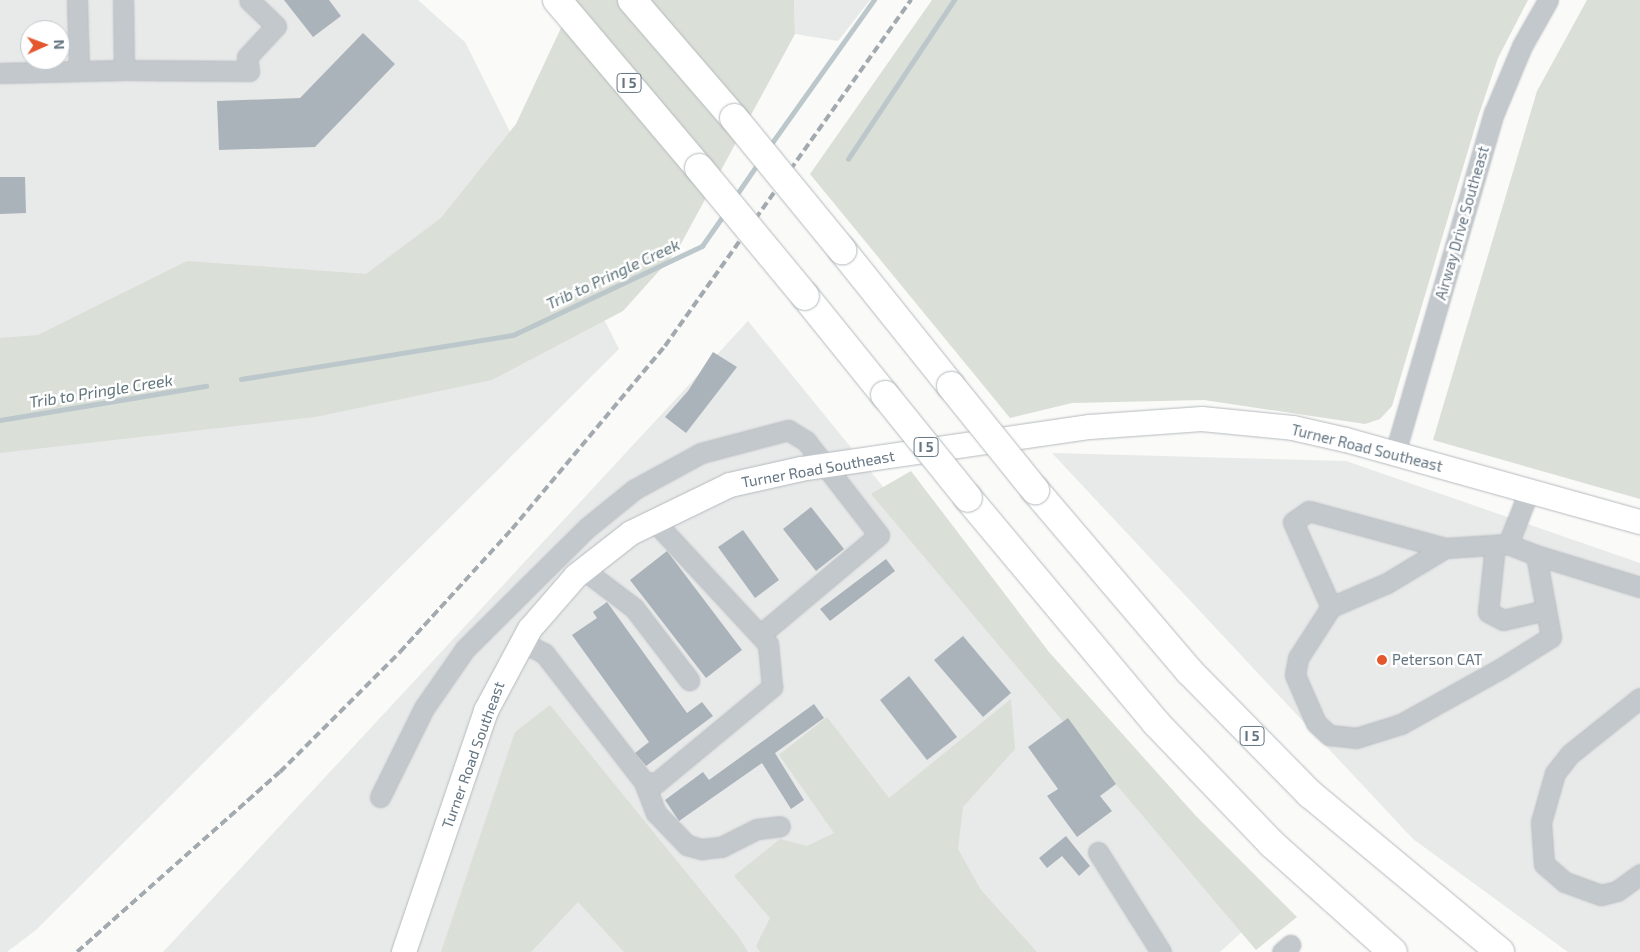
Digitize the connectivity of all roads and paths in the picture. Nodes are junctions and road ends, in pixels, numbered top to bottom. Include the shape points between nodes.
1 (77, 0) edge
2 (124, 0) edge
3 (249, 0) edge
4 (557, 0) edge
5 (632, 0) edge
6 (1548, 0) edge
7 (124, 70) junction
8 (79, 71) junction
9 (0, 73) edge
10 (1396, 453) junction
11 (824, 466) junction
12 (1529, 491) junction
13 (653, 520) junction
14 (1640, 522) edge
15 (1502, 545) junction
16 (1445, 548) junction
17 (1536, 555) junction
18 (584, 570) junction
19 (1640, 587) edge
20 (1330, 607) junction
21 (509, 609) junction
22 (1546, 610) junction
23 (760, 635) junction
24 (525, 637) junction
25 (689, 680) dead end
26 (1640, 698) edge
27 (644, 782) junction
28 (380, 797) dead end
29 (780, 826) dead end
30 (1098, 852) dead end
31 (1640, 874) edge
32 (404, 952) edge
33 (1161, 952) edge
34 (1393, 952) edge
35 (1500, 952) edge

1 - 8 street
2 - 7 street
3 - 7 street via 276,26 247,57 249,71
4 - 34 highway, I 5, bridge via 1156,723 1272,844
5 - 35 highway, I 5, bridge via 734,118 1035,490 1190,671 1310,794
6 - 10 street, Airway Drive Southeast via 1522,46 1494,113
7 - 8 street
8 - 9 street
10 - 11 main road, Turner Road Southeast via 1292,428 1172,419 1090,427
10 - 12 main road, Turner Road Southeast
11 - 13 main road, Turner Road Southeast via 730,485
11 - 21 street via 806,441 788,430 700,453 635,489 601,516 539,573
11 - 23 street via 878,535
12 - 14 main road, Turner Road Southeast
12 - 15 street
13 - 18 main road, Turner Road Southeast
13 - 23 street
15 - 16 street
15 - 17 street
15 - 22 street via 1488,612 1503,620
16 - 20 street via 1387,583
16 - 20 street via 1309,511 1293,522
17 - 19 street
17 - 22 street
18 - 24 main road, Turner Road Southeast
18 - 25 street via 634,608
20 - 22 street via 1298,658 1295,676 1316,723 1329,735 1340,738 1401,724 1551,637
21 - 24 street
21 - 28 street via 454,664 424,708
23 - 27 street via 768,644 772,687 656,783
24 - 27 street via 544,653
24 - 32 main road, Turner Road Southeast via 486,711
26 - 31 street via 1570,754 1555,773 1541,822 1544,864 1564,882 1601,894 1617,891
27 - 29 street via 656,813 694,847 721,847 758,829
30 - 33 street

